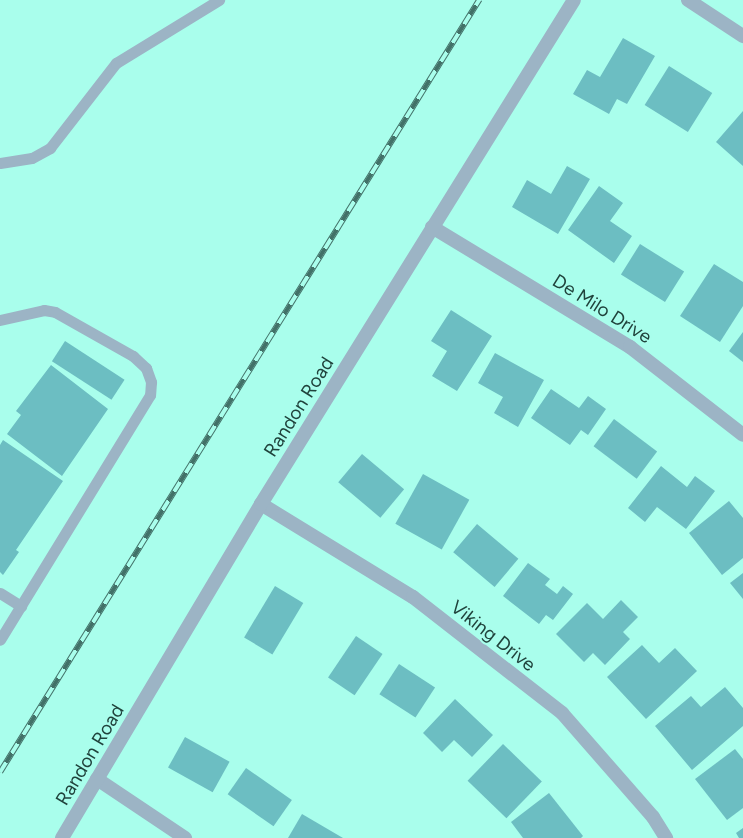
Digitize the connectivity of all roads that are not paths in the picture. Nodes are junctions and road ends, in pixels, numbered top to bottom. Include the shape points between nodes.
1 (219, 0) edge
2 (574, 0) edge
3 (688, 0) edge
4 (743, 36) edge
5 (0, 163) edge
6 (432, 227) junction
7 (0, 320) edge
8 (743, 435) edge
9 (261, 504) junction
10 (0, 592) edge
11 (21, 606) junction
12 (0, 640) edge
13 (97, 779) junction
14 (62, 838) edge
15 (185, 838) edge
16 (666, 838) edge

1 - 5 lane via 116,63 50,148 32,158
2 - 6 street, Randon Road
3 - 4 street
6 - 8 street, De Milo Drive via 630,347
6 - 9 street, Randon Road
7 - 11 lane via 44,310 55,312 134,356 146,368 151,382 150,395
9 - 13 street, Randon Road
9 - 16 street, Viking Drive via 414,597 562,713
10 - 11 lane
11 - 12 lane
13 - 14 street, Randon Road
13 - 15 street

